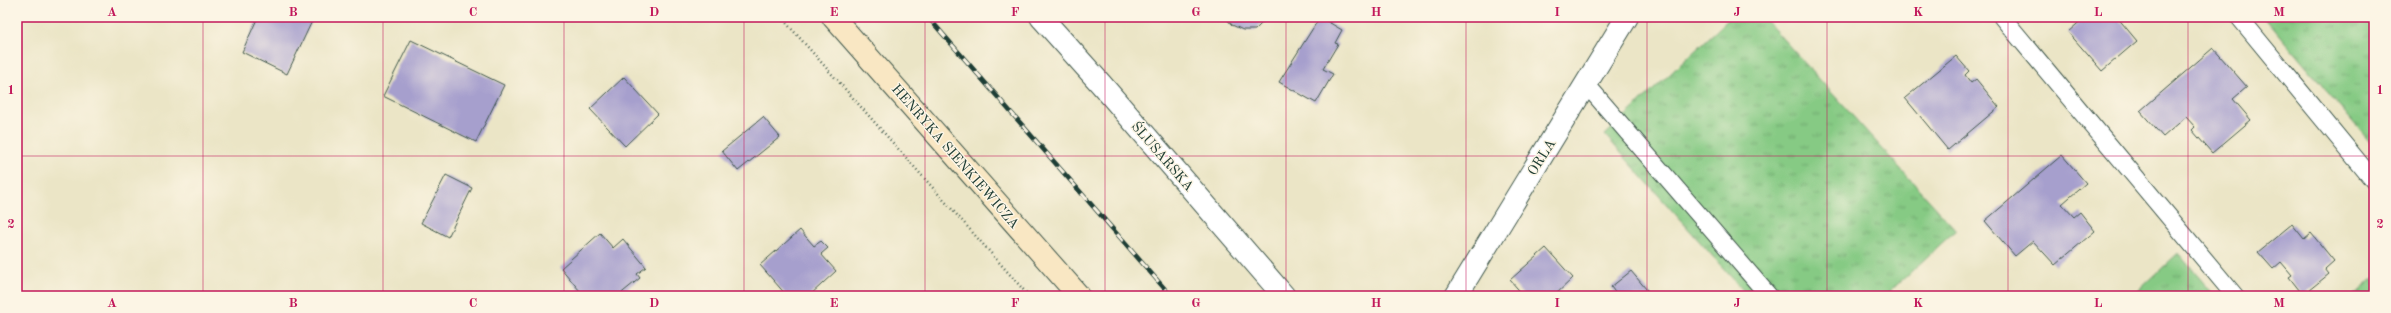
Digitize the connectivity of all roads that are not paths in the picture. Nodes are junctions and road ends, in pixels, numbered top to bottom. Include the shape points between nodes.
1 (833, 17) edge
2 (1041, 17) edge
3 (1627, 17) edge
4 (2002, 17) edge
5 (2240, 17) edge
6 (1586, 84) junction
7 (2374, 182) edge
8 (1080, 296) edge
9 (1284, 296) edge
10 (1456, 296) edge
11 (1769, 296) edge
12 (2235, 296) edge

1 - 8 main road, HENRYKA SIENKIEWICZA
2 - 9 street, ŚLUSARSKA
3 - 6 street, ORLA
4 - 12 lane
5 - 7 lane
6 - 10 street, ORLA
6 - 11 lane

